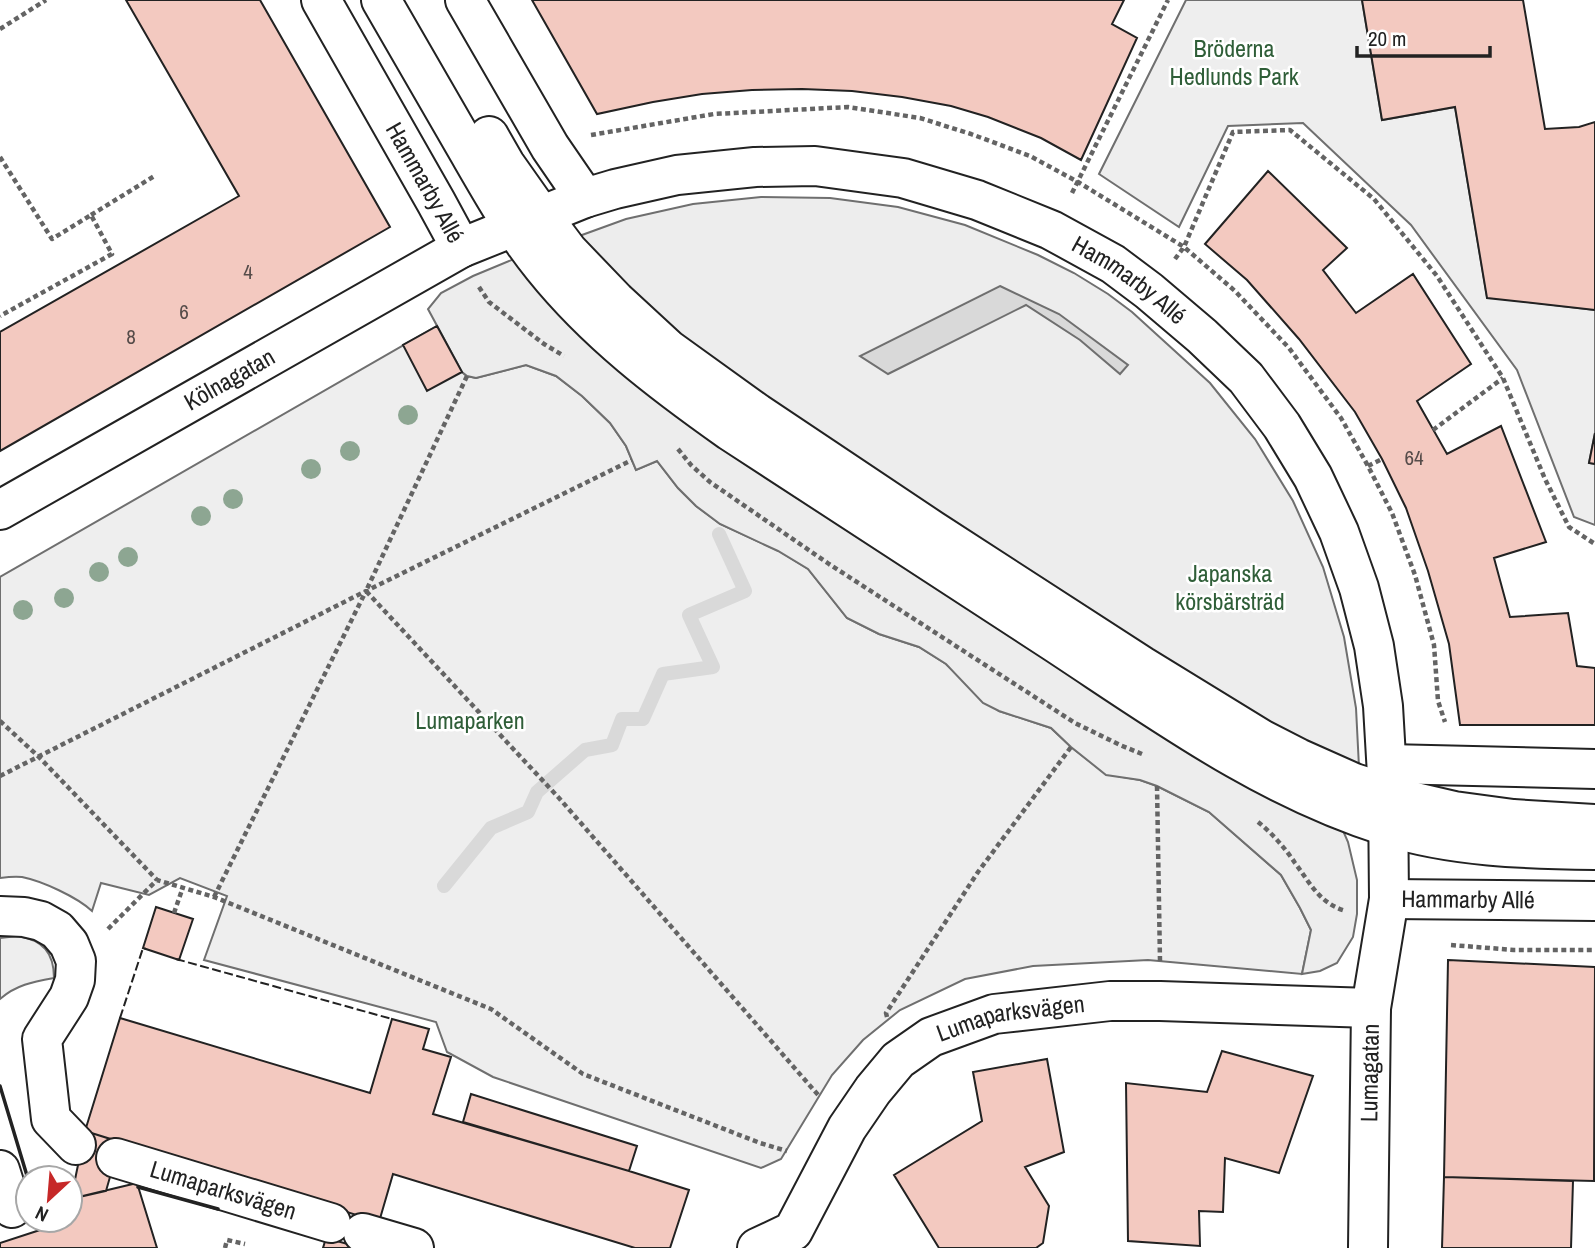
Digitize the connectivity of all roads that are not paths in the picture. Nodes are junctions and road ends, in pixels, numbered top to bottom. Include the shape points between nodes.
1 (321, 0) edge
2 (381, 0) edge
3 (411, 0) edge
4 (465, 0) edge
5 (585, 198) junction
6 (527, 221) junction
7 (461, 248) junction
8 (0, 510) edge
9 (1595, 769) edge
10 (1388, 794) junction
11 (1595, 824) edge
12 (1595, 850) edge
13 (1389, 899) junction
14 (1595, 901) edge
15 (0, 916) edge
16 (1371, 1008) junction
17 (76, 1145) dead end
18 (116, 1158) dead end
19 (0, 1170) edge
20 (12, 1208) dead end
21 (797, 1240) edge
22 (414, 1248) edge
23 (757, 1248) edge
24 (1368, 1248) edge

1 - 7 street, Hammarby Allé
2 - 6 street
3 - 6 street via 505,164
4 - 5 street
5 - 6 street, Hammarby Allé
5 - 10 street, Hammarby Allé via 677,176 815,166 903,178 977,200 1051,230 1113,264 1246,378 1282,426 1318,488 1359,589 1376,658
6 - 7 street, Hammarby Allé
6 - 10 street via 544,269 599,328 730,431 1128,691 1286,786 1349,813
7 - 8 street, Kölnagatan
9 - 10 street
10 - 11 street via 1454,811
10 - 12 street via 1416,834 1489,845
10 - 13 street, Hammarby Allé
13 - 14 street, Hammarby Allé
13 - 16 street, Lumagatan
15 - 17 street via 41,921 57,930 76,961 69,997 42,1039 51,1119
16 - 21 street, Lumaparksvägen via 1110,1001 994,1014 931,1037 898,1060 847,1128
16 - 24 street, Lumagatan
18 - 22 street, Lumaparksvägen
19 - 20 street
21 - 23 street, Lumaparksvägen

